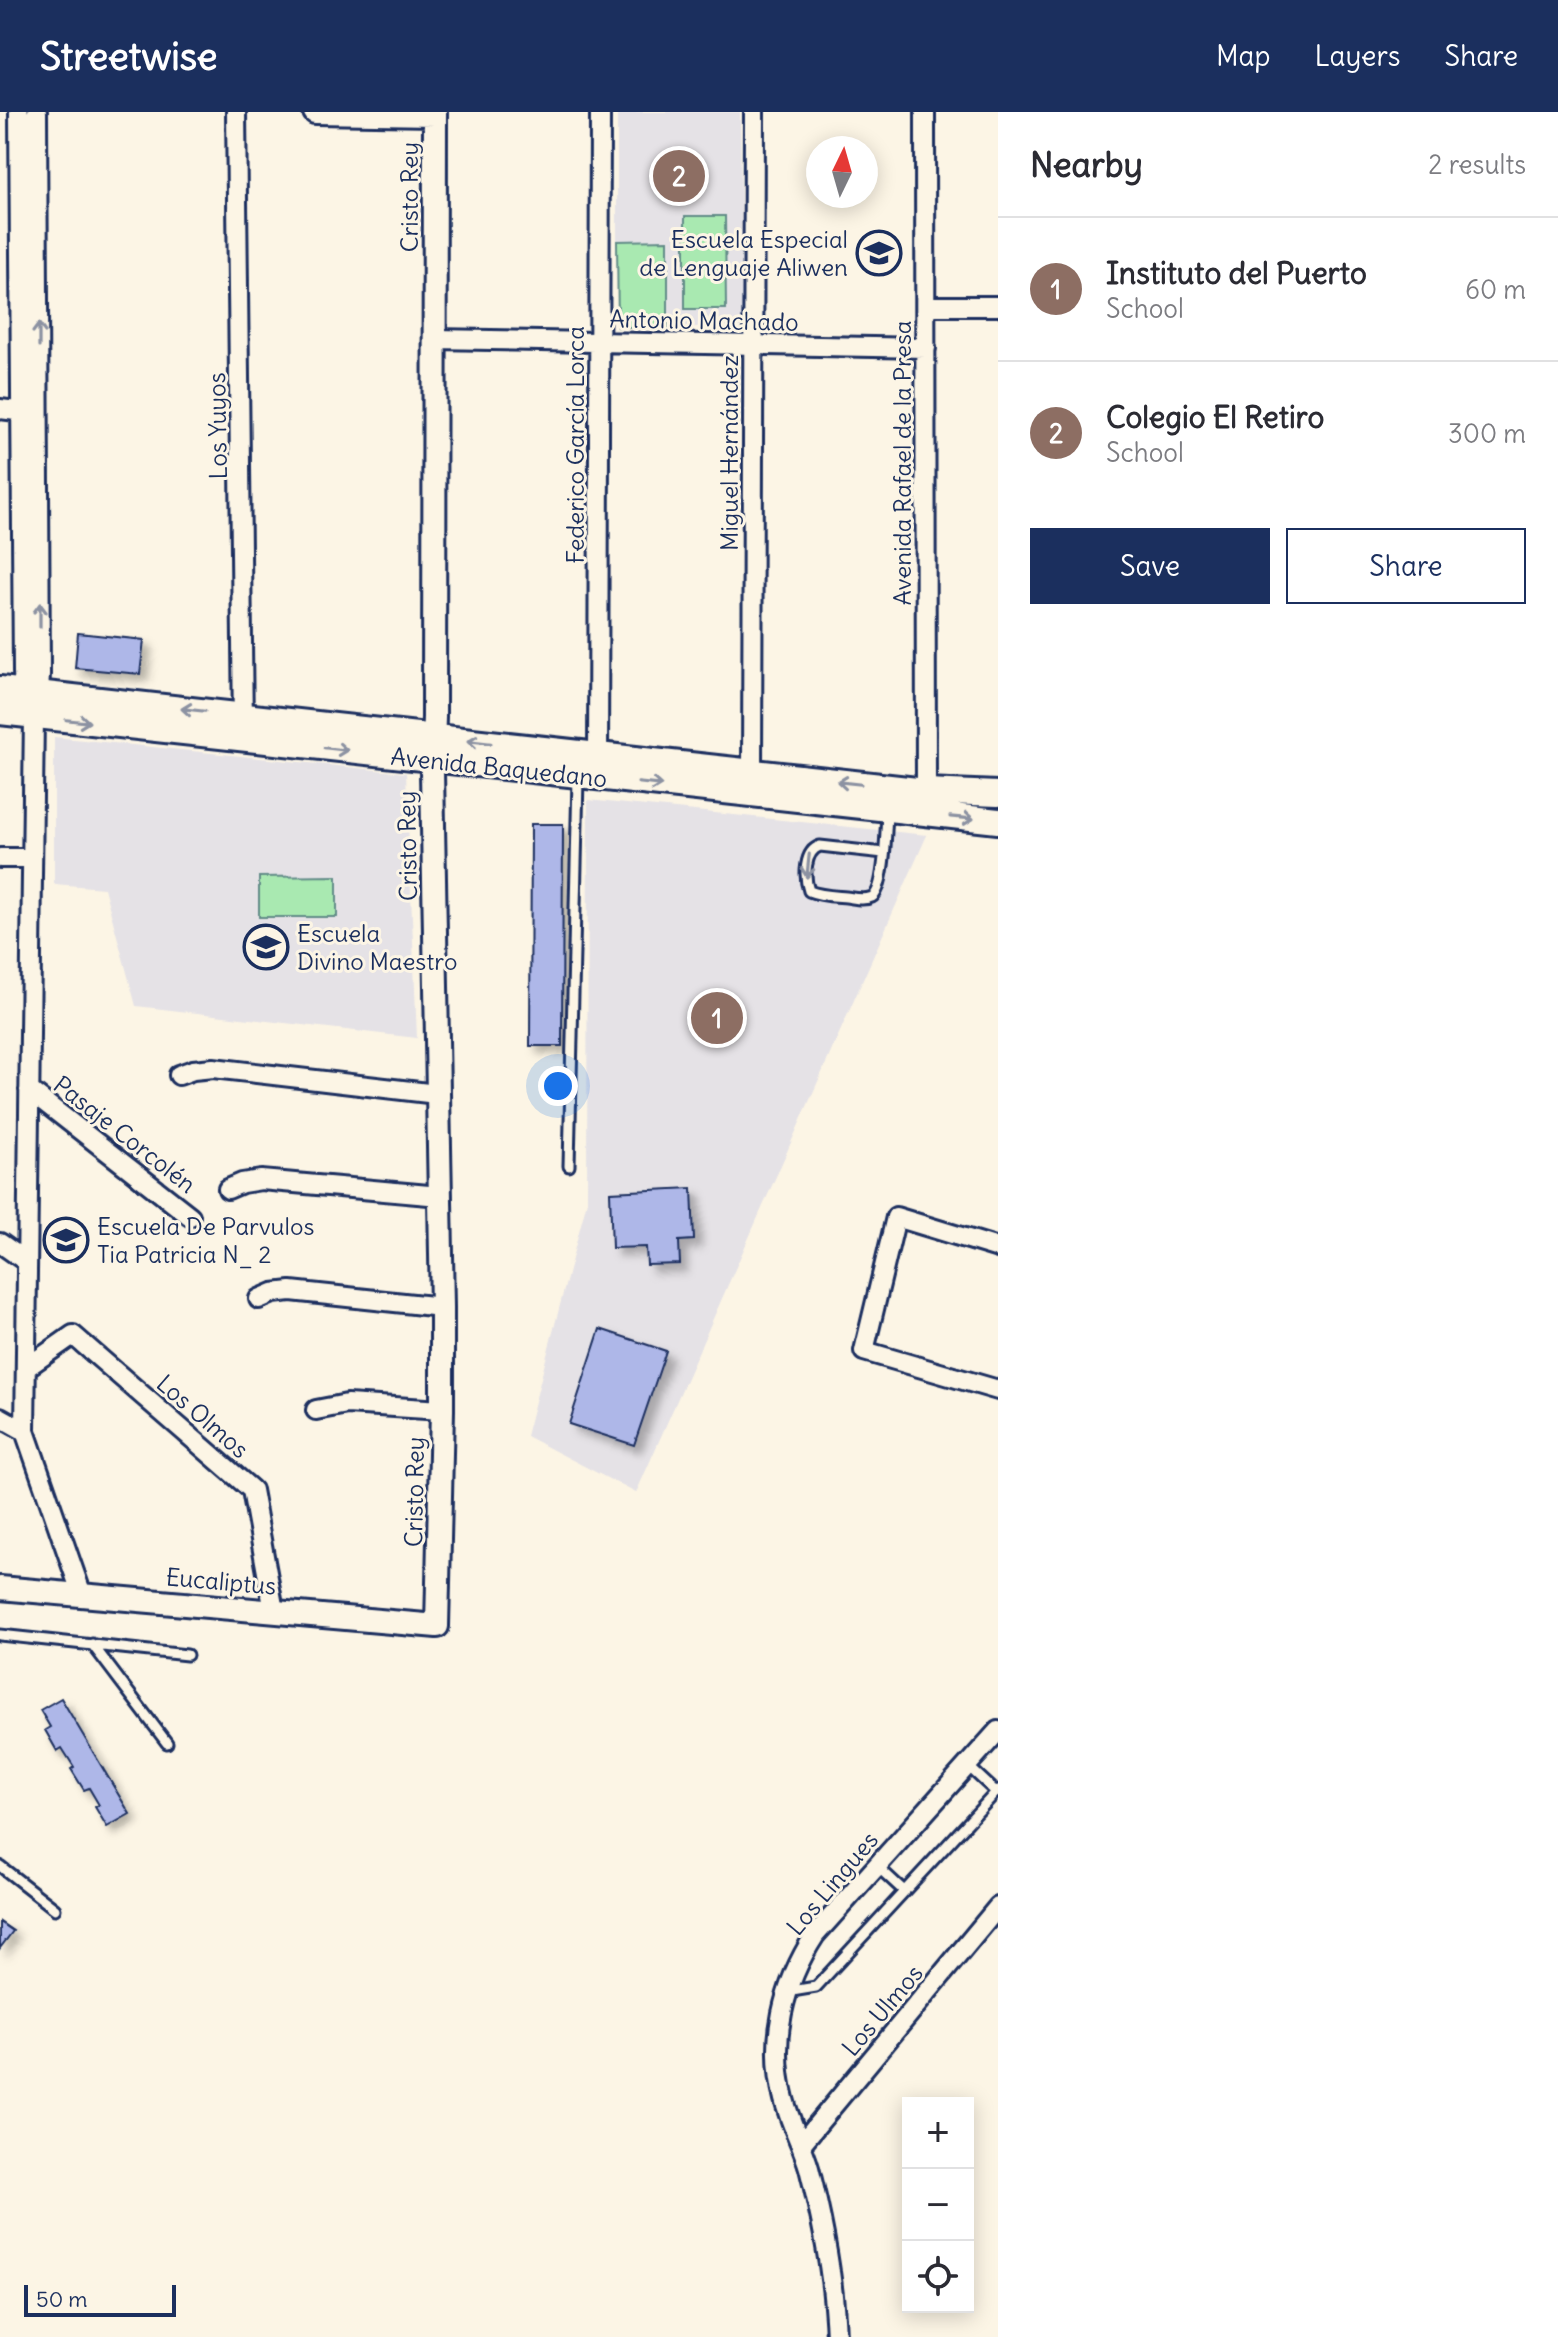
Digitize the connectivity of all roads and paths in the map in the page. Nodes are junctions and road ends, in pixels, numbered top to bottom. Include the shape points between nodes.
1 (19, 112) edge
2 (37, 112) edge
3 (236, 112) edge
4 (315, 112) edge
5 (600, 112) edge
6 (754, 112) edge
7 (925, 112) edge
8 (435, 113) edge
9 (926, 306) junction
10 (998, 306) edge
11 (434, 339) junction
12 (599, 342) junction
13 (754, 345) junction
14 (926, 348) junction
15 (0, 409) edge
16 (30, 412) junction
17 (24, 697) edge
18 (0, 712) edge
19 (244, 728) junction
20 (433, 748) junction
21 (591, 770) junction
22 (752, 784) junction
23 (998, 794) edge
24 (926, 803) junction
25 (888, 810) junction
26 (998, 821) edge
27 (884, 853) junction
28 (0, 858) edge
29 (32, 858) junction
30 (179, 1075) dead end
31 (29, 1090) junction
32 (437, 1094) junction
33 (569, 1166) dead end
34 (228, 1189) dead end
35 (440, 1196) junction
36 (190, 1216) dead end
37 (0, 1243) edge
38 (998, 1248) edge
39 (27, 1262) junction
40 (259, 1299) dead end
41 (442, 1307) junction
42 (26, 1368) junction
43 (998, 1390) edge
44 (316, 1410) dead end
45 (442, 1410) junction
46 (0, 1417) edge
47 (25, 1431) junction
48 (0, 1588) edge
49 (82, 1595) junction
50 (274, 1611) junction
51 (437, 1626) joint
52 (0, 1635) edge
53 (92, 1644) junction
54 (187, 1655) dead end
55 (998, 1731) edge
56 (167, 1743) dead end
57 (967, 1765) junction
58 (997, 1791) edge
59 (0, 1866) edge
60 (877, 1866) junction
61 (904, 1891) junction
62 (998, 1907) edge
63 (55, 1909) dead end
64 (786, 1992) junction
65 (802, 2143) junction
66 (836, 2337) edge

1 - 16 street
16 -> 2 street
3 - 19 street, Los Yuyos
4 - 8 street
5 - 12 street, Federico García Lorca
6 - 13 street, Miguel Hernández
7 - 9 street, Avenida Rafael de la Presa
8 - 11 street, Cristo Rey
9 - 10 street
9 - 14 street, Avenida Rafael de la Presa
11 - 12 street, Antonio Machado
11 - 20 street, Cristo Rey
12 - 13 street, Antonio Machado
12 - 21 street, Federico García Lorca
13 - 14 street, Antonio Machado
13 - 22 street, Miguel Hernández
14 - 24 street, Avenida Rafael de la Presa
15 - 16 street
16 - 17 street
17 - 18 main road, Avenida Baquedano
17 - 19 main road, Avenida Baquedano
17 - 29 street
19 - 20 main road, Avenida Baquedano
20 - 21 main road, Avenida Baquedano
20 - 32 street, Cristo Rey
21 - 22 main road, Avenida Baquedano
21 - 33 lane
24 -> 22 main road, Avenida Baquedano
22 - 25 main road, Avenida Baquedano
23 - 24 main road, Avenida Baquedano
24 - 25 main road, Avenida Baquedano
24 -> 26 main road, Avenida Baquedano
25 - 27 lane
27 -> 27 lane via 814,847 809,853 809,891 873,896 879,890
28 - 29 street
29 - 31 street
30 - 32 street via 213,1068
31 - 36 street, Pasaje Corcolén
31 - 39 street
32 - 35 street, Cristo Rey
34 - 35 street via 261,1180
35 - 41 street, Cristo Rey
37 - 39 street
38 - 43 street via 896,1217 864,1351
39 - 42 street
40 - 41 street via 291,1291
41 - 45 street, Cristo Rey
42 - 47 street
42 - 50 street, Los Olmos via 73,1335 252,1490
44 - 45 street via 347,1404
45 - 51 street, Cristo Rey
46 - 47 street
47 - 49 street
48 - 49 street, Eucaliptus
49 - 50 street, Eucaliptus
50 - 51 street, Eucaliptus
52 - 53 lane
53 - 54 lane
53 - 56 lane
55 - 57 street, Los Lingues
57 - 58 lane
57 - 60 street, Los Lingues
58 - 61 lane
59 - 63 lane
60 - 61 lane
60 - 64 street, Los Lingues via 815,1935
61 - 64 lane via 816,1987
62 - 65 street, Los Ulmos
64 - 65 street, Los Lingues via 778,2035 780,2077
65 - 66 street, Los Lingues via 827,2248

